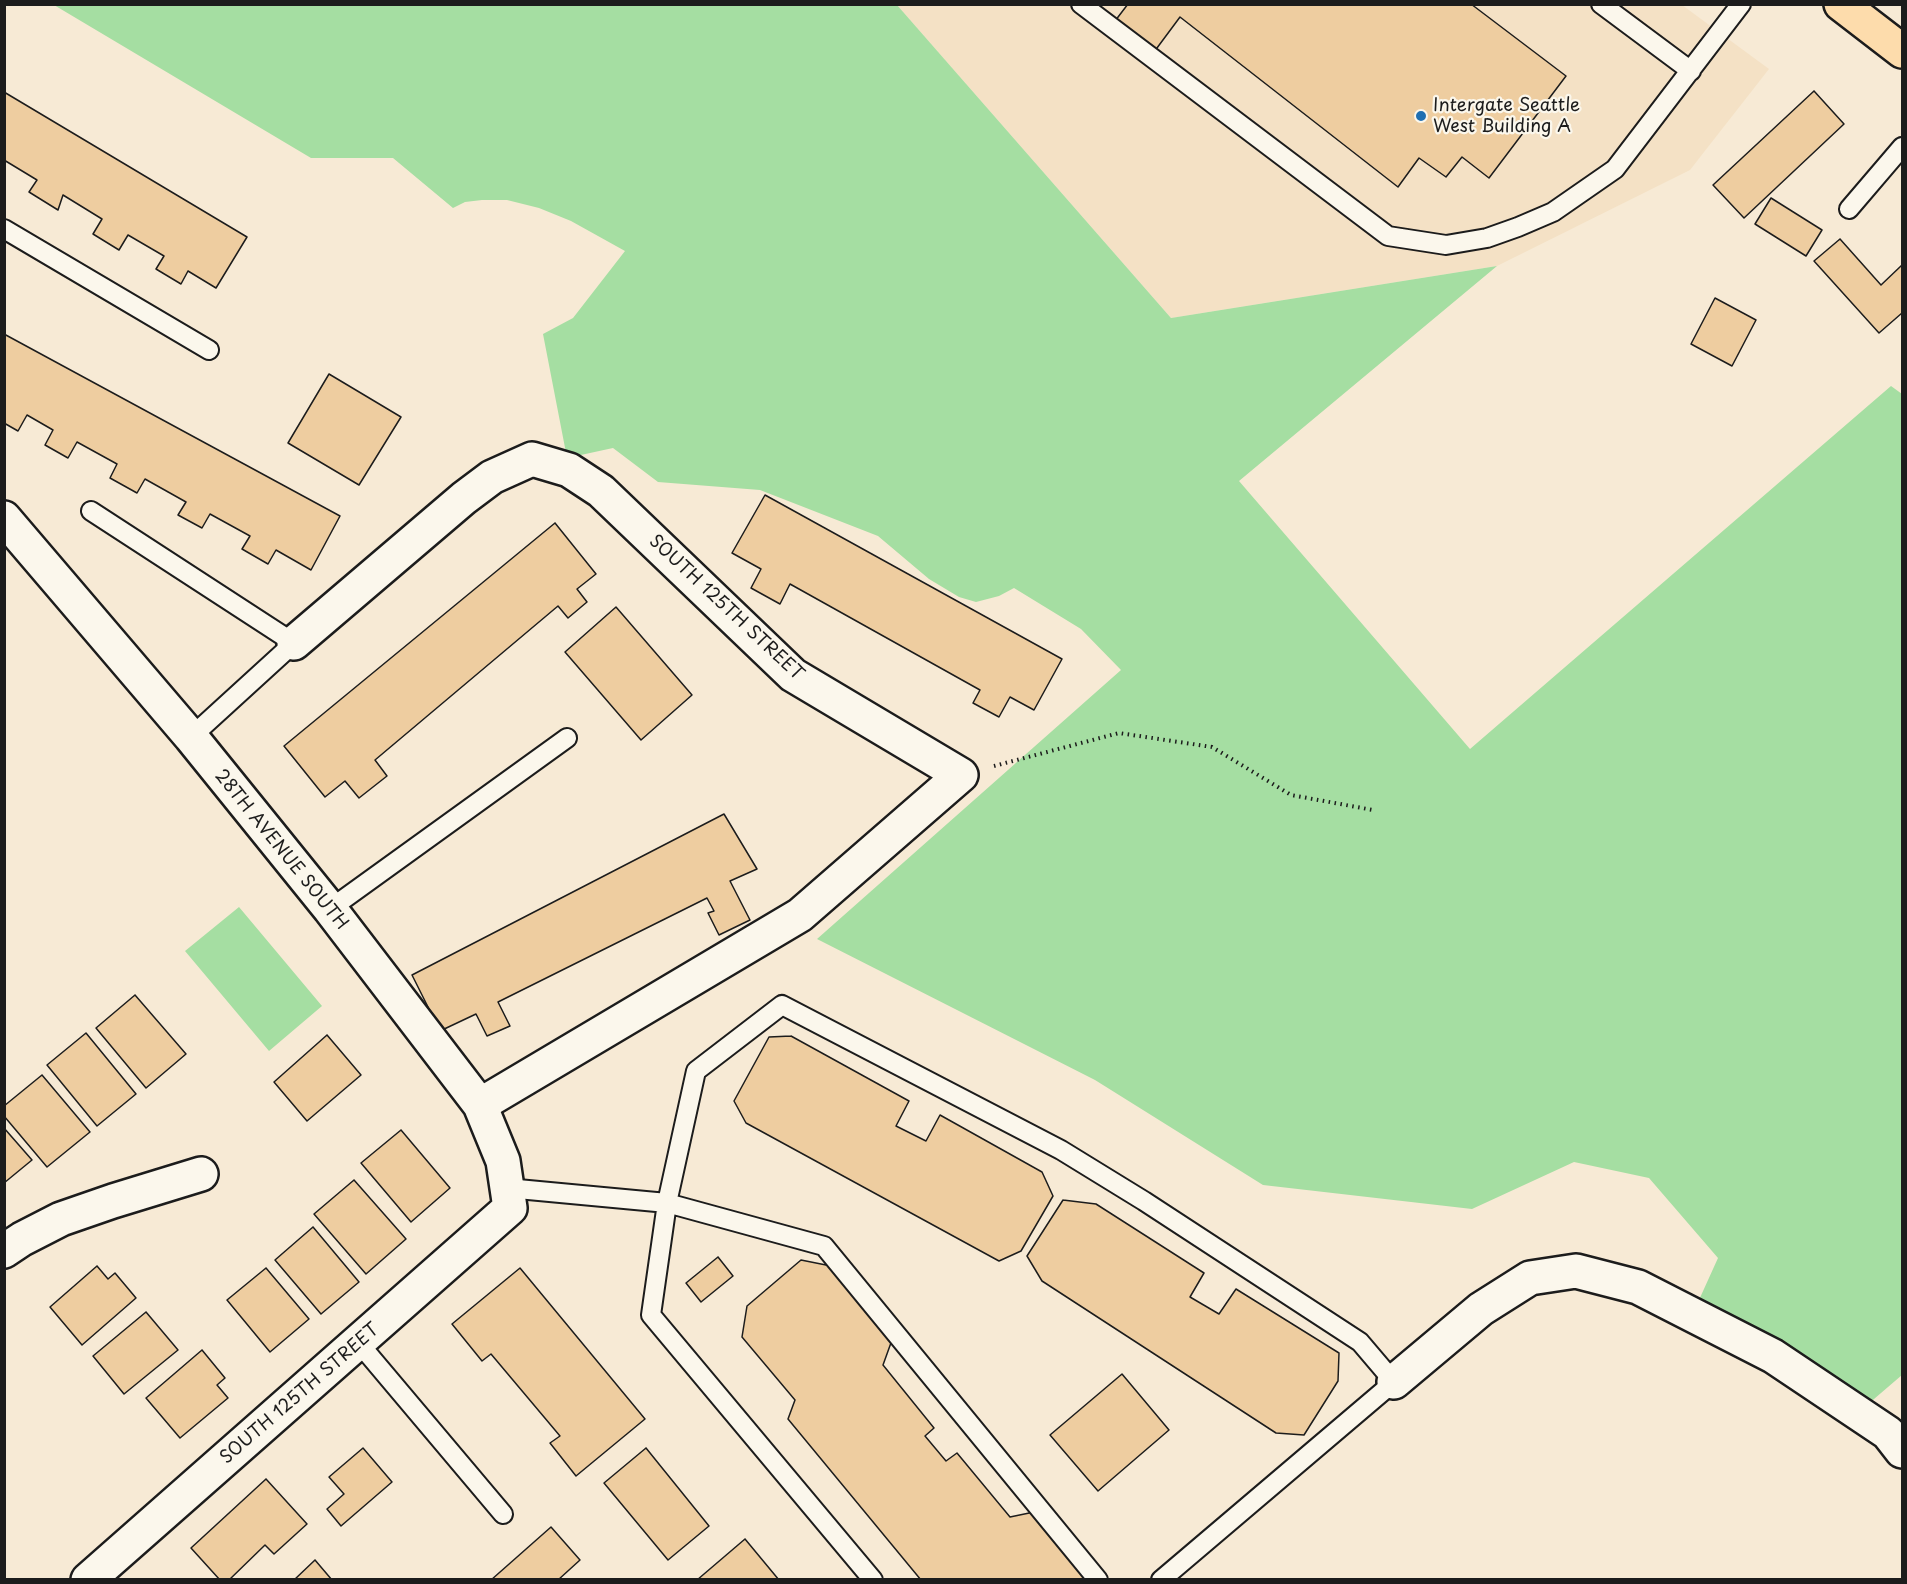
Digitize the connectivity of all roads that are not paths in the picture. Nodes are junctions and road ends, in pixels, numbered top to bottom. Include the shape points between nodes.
1 (1081, 4) edge
2 (1601, 4) edge
3 (1741, 4) edge
4 (1841, 4) edge
5 (1902, 51) edge
6 (1691, 70) junction
7 (1902, 147) edge
8 (1849, 209) dead end
9 (4, 229) edge
10 (209, 350) dead end
11 (91, 511) dead end
12 (4, 518) edge
13 (294, 642) junction
14 (190, 737) junction
15 (567, 738) dead end
16 (330, 909) junction
17 (480, 1105) junction
18 (201, 1174) dead end
19 (508, 1198) junction
20 (667, 1203) junction
21 (4, 1251) edge
22 (358, 1342) junction
23 (1394, 1382) junction
24 (1898, 1435) edge
25 (504, 1514) dead end
26 (88, 1580) edge
27 (873, 1580) edge
28 (1098, 1580) edge
29 (1161, 1580) edge

1 - 6 lane via 1388,236 1446,245 1518,227 1579,195 1615,168
2 - 6 lane
3 - 6 lane
4 - 5 main road
7 - 8 lane
9 - 10 lane
11 - 13 lane
12 - 14 street, 28TH AVENUE SOUTH
13 - 14 lane
13 - 17 street, SOUTH 125TH STREET via 464,498 492,477 532,459 569,470 601,491 793,675 961,775 800,915
14 - 16 street, 28TH AVENUE SOUTH
15 - 16 lane
16 - 17 street, 28TH AVENUE SOUTH
17 - 19 street, 28TH AVENUE SOUTH via 503,1161
18 - 21 street via 61,1219
19 - 20 lane
19 - 22 street, SOUTH 125TH STREET
20 - 23 lane via 696,1071 782,1005 1061,1150 1144,1200 1360,1342
20 - 27 lane via 651,1315
20 - 28 lane via 824,1246
22 - 25 lane
22 - 26 street, SOUTH 125TH STREET
23 - 24 street via 1481,1309 1530,1278 1576,1270 1638,1287 1773,1356
23 - 29 lane

